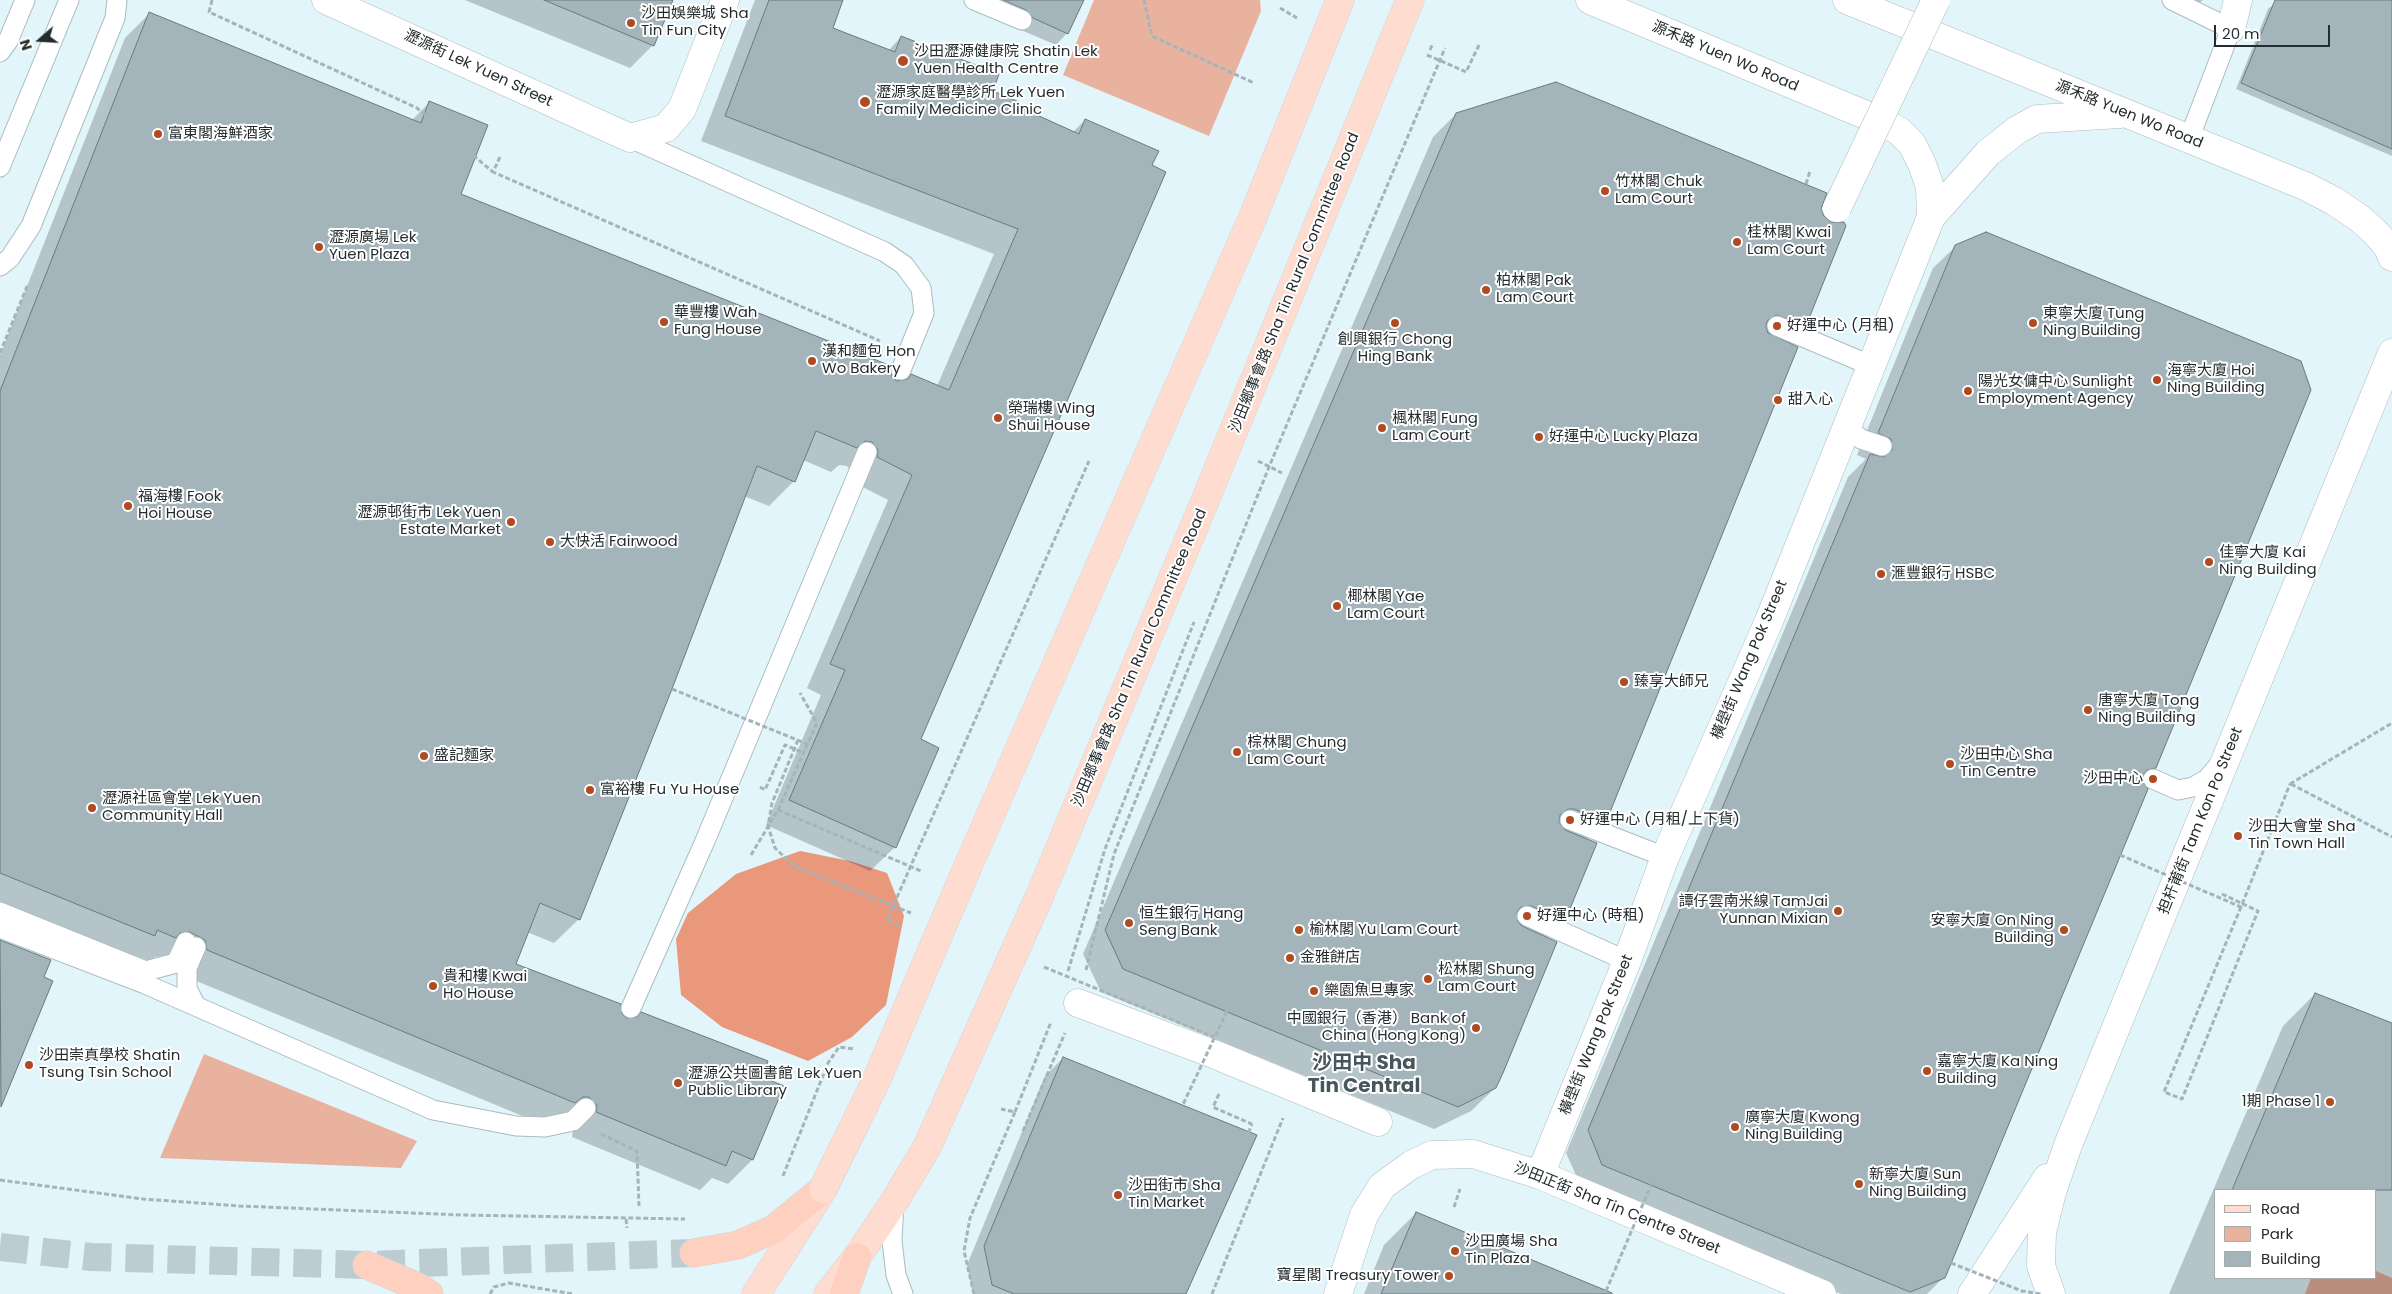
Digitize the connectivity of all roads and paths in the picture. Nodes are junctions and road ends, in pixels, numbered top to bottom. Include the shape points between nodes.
1 (25, 0) edge
2 (69, 0) edge
3 (117, 0) edge
4 (212, 0) edge
5 (326, 0) edge
6 (725, 0) edge
7 (974, 0) edge
8 (1144, 0) edge
9 (1340, 0) edge
10 (1410, 0) edge
11 (1590, 0) edge
12 (1847, 0) edge
13 (1936, 0) edge
14 (2172, 0) edge
15 (2238, 0) edge
16 (1022, 20) dead end
17 (2231, 30) junction
18 (1479, 45) dead end
19 (1445, 48) dead end
20 (0, 52) edge
21 (1427, 55) dead end
22 (1438, 61) junction
23 (1254, 82) dead end
24 (2127, 114) junction
25 (630, 138) junction
26 (2189, 140) junction
27 (1912, 144) joint
28 (500, 157) dead end
29 (0, 167) edge
30 (1810, 171) dead end
31 (493, 172) junction
32 (1806, 184) dead end
33 (1837, 208) dead end
34 (1931, 217) junction
35 (2392, 257) edge
36 (0, 266) edge
37 (1777, 326) dead end
38 (883, 342) dead end
39 (2392, 353) edge
40 (1872, 366) junction
41 (901, 370) dead end
42 (1857, 398) junction
43 (1882, 446) dead end
44 (867, 452) dead end
45 (1261, 454) dead end
46 (1089, 461) dead end
47 (1258, 461) junction
48 (1269, 467) junction
49 (1254, 470) dead end
50 (1282, 472) dead end
51 (223, 492) dead end
52 (219, 501) dead end
53 (284, 528) dead end
54 (344, 555) junction
55 (376, 556) dead end
56 (385, 572) dead end
57 (1196, 618) dead end
58 (564, 645) dead end
59 (601, 659) dead end
60 (797, 688) dead end
61 (672, 689) dead end
62 (2392, 723) edge
63 (785, 746) dead end
64 (812, 746) dead end
65 (804, 753) junction
66 (2228, 755) junction
67 (2153, 779) dead end
68 (2290, 784) junction
69 (778, 810) junction
70 (1570, 820) dead end
71 (2392, 837) edge
72 (1114, 854) dead end
73 (751, 855) dead end
74 (2120, 855) dead end
75 (1665, 857) junction
76 (910, 868) junction
77 (921, 871) dead end
78 (2222, 894) dead end
79 (2241, 906) junction
80 (0, 912) edge
81 (1526, 916) dead end
82 (899, 925) dead end
83 (0, 928) edge
84 (1627, 961) junction
85 (1066, 1000) junction
86 (196, 1006) junction
87 (631, 1008) dead end
88 (1227, 1011) dead end
89 (858, 1051) dead end
90 (1295, 1087) junction
91 (1227, 1097) dead end
92 (1001, 1108) dead end
93 (1015, 1112) junction
94 (579, 1114) joint
95 (1378, 1122) dead end
96 (2068, 1145) junction
97 (1540, 1175) junction
98 (783, 1177) dead end
99 (1463, 1179) dead end
100 (0, 1180) edge
101 (1651, 1185) dead end
102 (823, 1189) junction
103 (894, 1202) junction
104 (639, 1206) dead end
105 (1454, 1207) dead end
106 (687, 1218) dead end
107 (626, 1219) junction
108 (627, 1228) dead end
109 (694, 1253) tunnel mouth
110 (857, 1257) junction
111 (1951, 1263) dead end
112 (367, 1265) dead end
113 (1606, 1291) dead end
114 (430, 1294) edge
115 (490, 1294) edge
116 (573, 1294) edge
117 (756, 1294) edge
118 (828, 1294) edge
119 (844, 1294) edge
120 (902, 1294) edge
121 (974, 1294) edge
122 (1212, 1294) edge
123 (1338, 1294) edge
124 (1822, 1294) edge
125 (1972, 1294) edge
126 (2041, 1294) edge
127 (2051, 1294) edge

1 - 20 lane
2 - 29 lane
3 - 36 lane via 115,18 32,226 10,258
4 - 31 path via 209,12 417,108
5 - 25 main road, 瀝源街 Lek Yuen Street
6 - 25 main road via 682,109 666,128
7 - 16 lane
8 - 23 path via 1152,36
9 - 102 main road, bridge via 1252,219 876,1081
10 - 103 main road, 沙田鄉事會路 Sha Tin Rural Committee Road, bridge via 1040,895 931,1138
11 - 27 main road, 源禾路 Yuen Wo Road via 1885,123
12 - 24 main road, 源禾路 Yuen Wo Road
13 - 33 main road, bridge
14 - 17 lane
15 - 17 main road
17 - 26 lane
18 - 22 path via 1466,72
19 - 22 path
21 - 22 path
22 - 48 path
24 - 26 main road, 源禾路 Yuen Wo Road
24 - 34 main road via 2037,119 1988,153
25 - 41 lane, 瀝源街 Lek Yuen Street via 885,252 904,265 921,288 924,313
26 - 35 main road, 源禾路 Yuen Wo Road via 2305,186 2334,201 2375,232
27 - 34 main road, 橫壆街 Wang Pok Street via 1930,187
28 - 31 path
30 - 32 path
31 - 38 path
34 - 40 main road, 橫壆街 Wang Pok Street
37 - 40 lane
39 - 66 main road, 担杆莆街 Tam Kon Po Street
40 - 42 main road, 橫壆街 Wang Pok Street
42 - 43 lane via 1849,419 1852,430 1861,438
42 - 75 main road, 橫壆街 Wang Pok Street via 1769,621
44 - 87 lane via 758,718
45 - 47 path
46 - 76 path
47 - 48 path
47 - 49 path
48 - 50 path
48 - 72 path
51 - 52 path
53 - 54 path
54 - 55 path via 363,511 390,521
54 - 56 path
57 - 85 path via 1105,849
58 - 59 path
60 - 65 path via 817,723
61 - 64 path, bridge
62 - 68 path
63 - 65 path
65 - 69 path
66 - 67 lane via 2207,779 2193,787 2178,790
66 - 96 main road, 担杆莆街 Tam Kon Po Street
68 - 71 path
68 - 79 path, bridge
69 - 73 path
69 - 76 path
70 - 75 lane
74 - 79 path, bridge
75 - 84 main road, 橫壆街 Wang Pok Street
76 - 77 path
76 - 82 path via 887,920
78 - 79 path via 2258,911 2182,1100 2164,1092
80 - 86 lane via 146,971 176,963 191,944 187,989
81 - 84 lane
83 - 86 lane
84 - 97 main road, 橫壆街 Wang Pok Street
85 - 90 main road
85 - 93 path
86 - 94 lane via 433,1110 516,1126 545,1127
88 - 91 path, bridge via 1171,1130 1238,1159 1252,1124 1213,1107 1219,1094
89 - 98 path via 840,1047 833,1054
90 - 95 main road
90 - 122 path
92 - 93 path
93 - 121 path via 970,1218 964,1252
94 - 104 path via 637,1151
96 - 125 main road
96 - 127 main road, 担杆莆街 Tam Kon Po Street via 2042,1232 2041,1266
97 - 123 main road, 沙田正街 Sha Tin Centre Street via 1473,1154 1432,1155 1411,1165 1382,1186 1364,1215
97 - 124 main road, 沙田正街 Sha Tin Centre Street
99 - 105 path
100 - 107 path via 143,1199 240,1206
101 - 113 path, bridge
102 - 109 highway via 774,1229 738,1245
102 - 117 main road
103 - 110 main road, 沙田鄉事會路 Sha Tin Rural Committee Road
103 - 120 lane via 892,1241
106 - 107 path
107 - 108 path
110 - 118 main road, 沙田鄉事會路 Sha Tin Rural Committee Road
110 - 119 highway
111 - 126 path, bridge via 2022,1291
112 - 114 highway
115 - 116 path via 494,1287 509,1283

